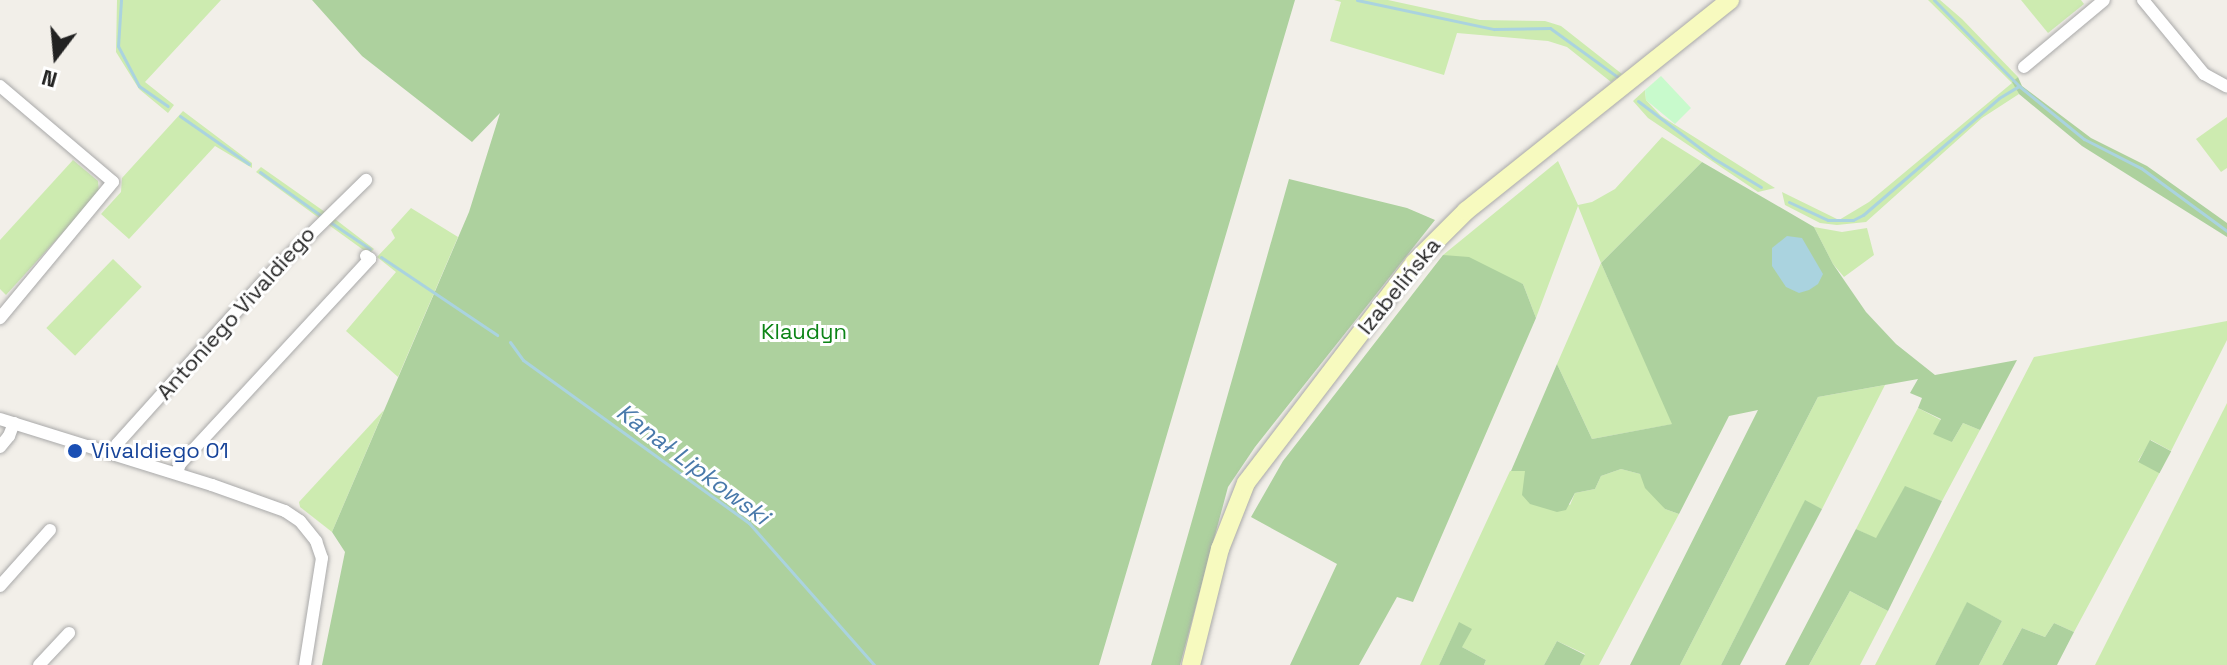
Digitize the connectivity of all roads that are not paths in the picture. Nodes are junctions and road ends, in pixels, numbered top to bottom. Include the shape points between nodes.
1 (1730, 0) edge
2 (2104, 0) edge
3 (2143, 0) edge
4 (2024, 67) dead end
5 (0, 86) edge
6 (2227, 87) edge
7 (366, 180) dead end
8 (366, 256) dead end
9 (0, 318) edge
10 (0, 419) edge
11 (14, 423) junction
12 (0, 447) edge
13 (114, 454) junction
14 (177, 473) junction
15 (50, 530) dead end
16 (0, 586) edge
17 (69, 633) dead end
18 (39, 665) edge
19 (305, 665) edge
20 (1191, 665) edge

1 - 20 street, Izabelińska via 1466,211 1414,263 1246,483 1220,549
2 - 4 street
3 - 6 street via 2204,74
5 - 9 street via 113,182
7 - 13 street, Antoniego Vivaldiego via 269,275 117,444
8 - 14 street via 370,259
10 - 11 street
11 - 12 street
11 - 13 street
13 - 14 street
14 - 19 street via 295,516 316,541 321,572
15 - 16 street
17 - 18 street

